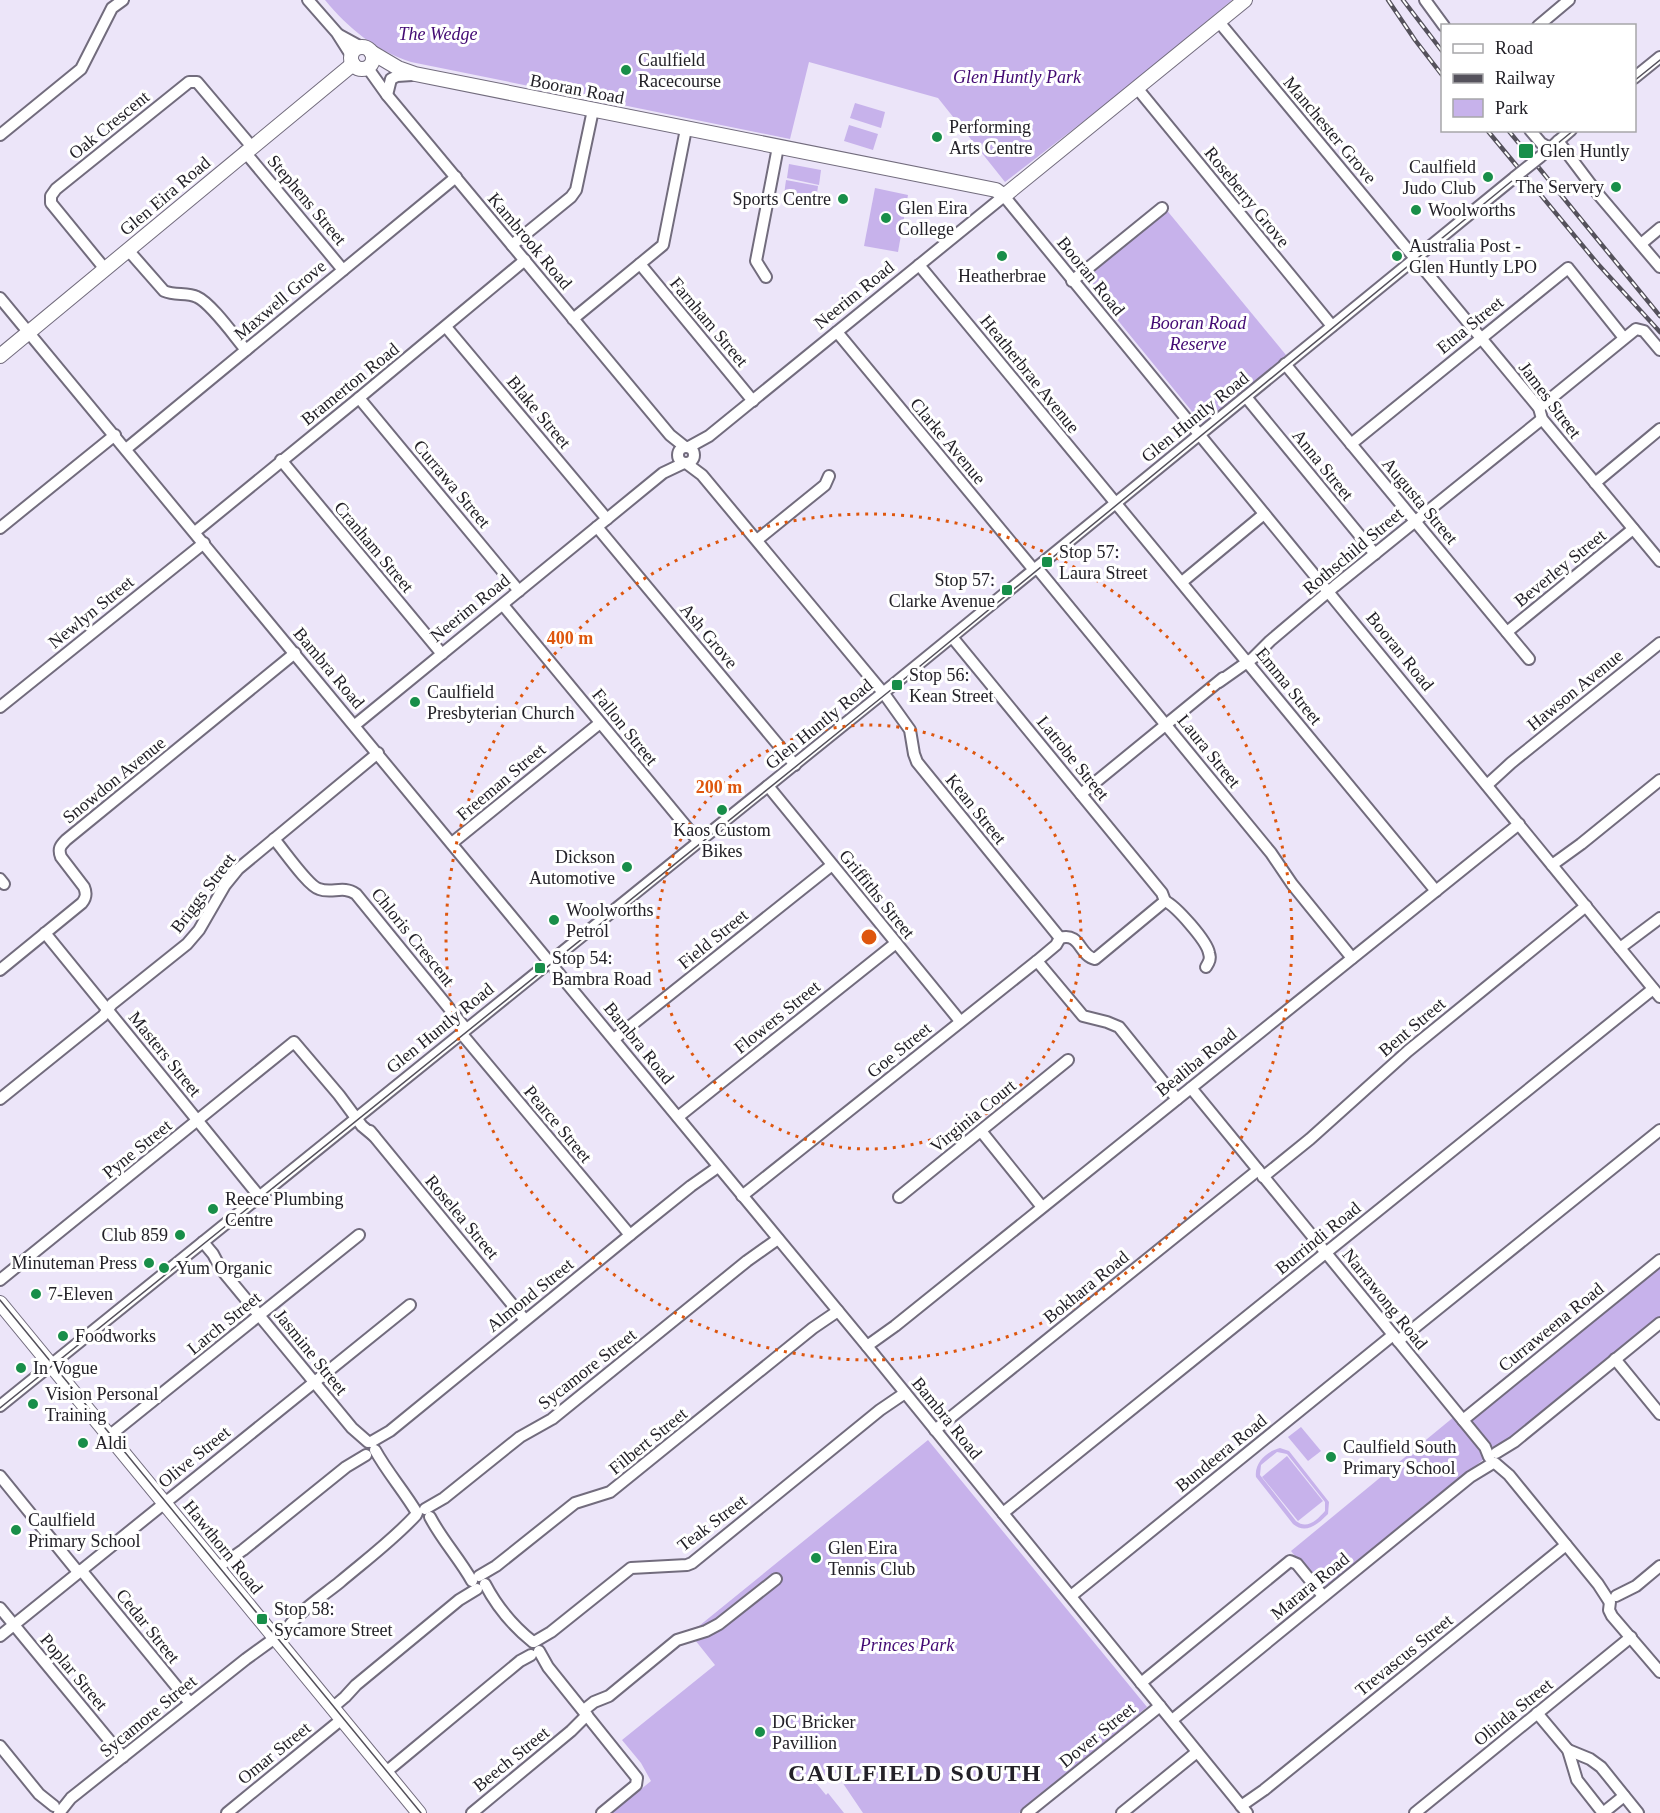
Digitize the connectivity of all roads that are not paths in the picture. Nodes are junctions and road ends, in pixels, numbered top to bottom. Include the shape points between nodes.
1 (123, 0) edge
2 (308, 0) edge
3 (1245, 0) edge
4 (1425, 0) edge
5 (1569, 0) edge
6 (1219, 22) junction
7 (1443, 24) edge
8 (1540, 24) edge
9 (1660, 57) edge
10 (362, 58) junction
11 (415, 74) junction
12 (1636, 77) edge
13 (1137, 88) junction
14 (387, 95) junction
15 (593, 110) junction
16 (686, 129) junction
17 (1532, 132) edge
18 (1569, 132) edge
19 (0, 135) edge
20 (1554, 145) junction
21 (778, 147) junction
22 (249, 150) junction
23 (456, 177) junction
24 (1004, 196) junction
25 (1162, 208) dead end
26 (1660, 228) edge
27 (1641, 244) junction
28 (512, 245) junction
29 (128, 250) junction
30 (1415, 259) junction
31 (525, 260) junction
32 (640, 264) junction
33 (919, 265) junction
34 (1660, 267) edge
35 (105, 269) junction
36 (343, 270) junction
37 (766, 277) dead end
38 (1072, 281) junction
39 (0, 297) edge
40 (573, 319) junction
41 (1332, 326) junction
42 (446, 327) junction
43 (29, 332) junction
44 (837, 332) junction
45 (1481, 338) junction
46 (1624, 338) junction
47 (246, 350) junction
48 (1660, 350) edge
49 (0, 356) edge
50 (1285, 364) junction
51 (1246, 397) junction
52 (359, 398) junction
53 (753, 400) junction
54 (1539, 408) junction
55 (1542, 419) junction
56 (1660, 429) edge
57 (115, 435) junction
58 (1199, 435) junction
59 (1351, 444) junction
60 (126, 449) junction
61 (686, 455) junction
62 (281, 460) junction
63 (829, 476) dead end
64 (1595, 483) junction
65 (1116, 503) junction
66 (1264, 514) junction
67 (607, 519) junction
68 (1415, 521) junction
69 (597, 527) junction
70 (0, 528) edge
71 (1633, 529) junction
72 (195, 532) junction
73 (757, 540) junction
74 (204, 543) junction
75 (1375, 554) junction
76 (1658, 554) edge
77 (1035, 569) junction
78 (1182, 582) junction
79 (519, 591) junction
80 (1328, 593) junction
81 (503, 604) junction
82 (1507, 632) junction
83 (952, 637) junction
84 (1660, 643) edge
85 (295, 653) junction
86 (442, 654) junction
87 (1529, 659) dead end
88 (1246, 660) junction
89 (883, 693) junction
90 (0, 707) edge
91 (600, 723) junction
92 (355, 725) junction
93 (1166, 725) junction
94 (378, 753) junction
95 (795, 765) junction
96 (1660, 780) edge
97 (1485, 784) junction
98 (768, 786) junction
99 (1081, 794) junction
100 (1519, 824) junction
101 (274, 839) junction
102 (699, 842) junction
103 (452, 843) junction
104 (832, 865) junction
105 (1554, 867) junction
106 (1436, 891) junction
107 (1165, 902) junction
108 (1586, 906) junction
109 (1660, 918) edge
110 (45, 933) junction
111 (1060, 938) junction
112 (896, 943) junction
113 (1622, 950) junction
114 (1352, 958) junction
115 (1037, 961) junction
116 (550, 962) junction
117 (1206, 967) dead end
118 (0, 970) edge
119 (1657, 993) edge
120 (108, 1009) junction
121 (960, 1021) junction
122 (463, 1031) junction
123 (614, 1039) junction
124 (294, 1042) joint
125 (1068, 1060) dead end
126 (1191, 1088) junction
127 (0, 1099) edge
128 (1177, 1099) junction
129 (357, 1117) junction
130 (678, 1118) junction
131 (198, 1120) junction
132 (1660, 1130) edge
133 (981, 1131) junction
134 (717, 1164) junction
135 (1261, 1173) junction
136 (259, 1196) junction
137 (742, 1196) junction
138 (899, 1197) dead end
139 (1042, 1207) junction
140 (359, 1235) dead end
141 (630, 1235) junction
142 (776, 1237) junction
143 (200, 1244) junction
144 (1326, 1252) junction
145 (1660, 1260) edge
146 (0, 1280) edge
147 (0, 1303) edge
148 (410, 1305) dead end
149 (836, 1308) junction
150 (259, 1315) junction
151 (525, 1320) junction
152 (1660, 1323) edge
153 (1396, 1338) junction
154 (869, 1348) junction
155 (1615, 1359) junction
156 (51, 1365) junction
157 (314, 1382) junction
158 (904, 1391) junction
159 (0, 1406) edge
160 (1660, 1414) edge
161 (1463, 1420) junction
162 (935, 1430) junction
163 (109, 1436) junction
164 (369, 1448) junction
165 (1493, 1456) junction
166 (0, 1476) edge
167 (164, 1503) junction
168 (1003, 1513) junction
169 (423, 1515) junction
170 (1566, 1545) junction
171 (1660, 1566) edge
172 (219, 1570) junction
173 (81, 1571) junction
174 (776, 1579) dead end
175 (479, 1582) junction
176 (1071, 1596) junction
177 (1323, 1596) junction
178 (1613, 1600) junction
179 (0, 1608) edge
180 (302, 1612) junction
181 (14, 1625) junction
182 (0, 1636) edge
183 (273, 1636) junction
184 (1631, 1637) junction
185 (533, 1649) junction
186 (1660, 1672) edge
187 (1141, 1683) junction
188 (190, 1703) junction
189 (331, 1706) junction
190 (1160, 1706) junction
191 (1537, 1713) junction
192 (587, 1715) junction
193 (342, 1719) junction
194 (1172, 1720) junction
195 (0, 1746) edge
196 (1568, 1750) junction
197 (1197, 1752) junction
198 (123, 1757) junction
199 (386, 1772) junction
200 (1624, 1796) junction
201 (1244, 1809) edge
202 (53, 1810) edge
203 (227, 1813) edge
204 (418, 1813) edge
205 (472, 1813) edge
206 (602, 1813) edge
207 (1027, 1813) edge
208 (1122, 1813) edge
209 (1415, 1813) edge
210 (1603, 1813) edge
211 (1638, 1813) edge

1 - 19 street via 112,8 81,69
2 - 10 street, Kambrook Road
3 - 6 main road, Neerim Road
4 - 7 street
5 - 8 street
6 - 13 main road, Neerim Road
6 - 30 street, Manchester Grove
9 - 12 street
10 - 11 main road, Booran Road
10 - 14 street, Kambrook Road
10 - 22 main road, Glen Eira Road
11 - 14 street via 394,77
11 - 15 main road, Booran Road
13 - 24 main road, Neerim Road
13 - 41 street, Roseberry Grove
14 - 23 street, Kambrook Road
15 - 16 main road, Booran Road
15 - 28 street via 576,190
16 - 21 main road, Booran Road
16 - 32 street via 663,244
17 - 20 street via 1541,143
18 - 20 street, Glen Huntly Road
20 - 27 street
20 - 30 street, Glen Huntly Road, bridge
21 - 24 main road, Booran Road via 996,190
21 - 37 street via 756,261
22 - 29 main road, Glen Eira Road
22 - 35 street, Oak Crescent via 197,82 189,82 56,189 51,203
22 - 36 street, Stephens Street
23 - 28 street, Kambrook Road
23 - 36 street, Maxwell Grove
24 - 33 street, Neerim Road
24 - 38 street, Booran Road
25 - 38 street
26 - 27 street
27 - 34 street
28 - 31 street, Kambrook Road
29 - 35 main road, Glen Eira Road
29 - 47 street via 165,291 192,295 205,302
30 - 41 street, Glen Huntly Road
30 - 45 street, James Street
31 - 40 street, Kambrook Road
31 - 42 street, Bramerton Road
32 - 40 street
32 - 53 street, Farnham Street
33 - 44 street, Neerim Road
33 - 65 street, Heatherbrae Avenue
35 - 43 main road, Glen Eira Road
36 - 47 street, Maxwell Grove
38 - 58 street, Booran Road
39 - 43 street, Bambra Road
40 - 61 street, Kambrook Road
41 - 50 street, Glen Huntly Road
42 - 52 street, Bramerton Road
42 - 67 street, Blake Street
43 - 49 main road, Glen Eira Road
43 - 57 street, Bambra Road
44 - 53 street, Neerim Road
44 - 77 street, Clarke Avenue
45 - 46 street, Etna Street via 1568,268
45 - 54 street, James Street
45 - 59 street, Etna Street
46 - 48 street via 1636,329 1644,331
46 - 54 street
47 - 60 street, Maxwell Grove
50 - 51 street, Glen Huntly Road
50 - 59 street, Augusta Street
51 - 58 street, Glen Huntly Road
51 - 75 street, Anna Street
52 - 62 street, Bramerton Road
52 - 79 street, Currawa Street
53 - 61 street, Neerim Road
54 - 55 street, James Street
55 - 64 street, James Street
55 - 68 street, Rothschild Street
56 - 64 street
57 - 60 street, Bambra Road
57 - 70 street
58 - 65 street, Glen Huntly Road
58 - 66 street, Booran Road
59 - 68 street, Augusta Street
60 - 72 street, Bambra Road
61 - 67 street, Neerim Road
61 - 73 street, Kambrook Road
62 - 72 street, Bramerton Road
62 - 86 street, Cranham Street
63 - 73 street via 825,485
64 - 71 street, James Street
65 - 77 street, Glen Huntly Road
65 - 78 street, Emma Street
66 - 78 street
66 - 80 street, Booran Road
67 - 69 street, Neerim Road
68 - 75 street, Rothschild Street
68 - 82 street, Augusta Street
69 - 79 street, Neerim Road
69 - 95 street, Ash Grove
71 - 76 street, James Street
71 - 82 street, Beverley Street
72 - 74 street, Bambra Road
73 - 89 street, Kambrook Road
74 - 85 street, Bambra Road
74 - 90 street, Newlyn Street
75 - 80 street, Rothschild Street
77 - 83 street, Glen Huntly Road
77 - 93 street, Laura Street
78 - 88 street, Emma Street
79 - 81 street, Neerim Road
80 - 88 street, Rothschild Street
80 - 97 street, Booran Road
81 - 86 street, Neerim Road
81 - 91 street, Fallon Street
82 - 87 street, Augusta Street
83 - 89 street, Glen Huntly Road
83 - 99 street, Latrobe Street
84 - 97 street, Hawson Avenue
85 - 92 street, Bambra Road
85 - 110 street, Snowdon Avenue via 60,846 60,857 86,893 82,903
86 - 92 street, Neerim Road
88 - 93 street, Rothschild Street
88 - 106 street, Emma Street
89 - 95 street, Glen Huntly Road
89 - 111 street, Kean Street via 910,730 917,762
91 - 102 street, Fallon Street
91 - 103 street, Freeman Street
92 - 94 street, Bambra Road
93 - 99 street, Rothschild Street
93 - 114 street, Laura Street
94 - 101 street, Briggs Street
94 - 103 street, Bambra Road
95 - 98 street, Glen Huntly Road
96 - 105 street
97 - 100 street, Booran Road
98 - 102 street, Glen Huntly Road
98 - 104 street, Griffiths Street
99 - 107 street, Latrobe Street via 1162,893
100 - 105 street, Booran Road
100 - 106 street, Bealiba Road
101 - 120 street, Briggs Street via 238,868 187,944
101 - 122 street, Chloris Crescent via 315,887 327,891 348,889 356,894
102 - 116 street, Glen Huntly Road
103 - 116 street, Bambra Road
104 - 112 street, Griffiths Street
104 - 123 street, Field Street
105 - 108 street, Booran Road
106 - 114 street, Bealiba Road
107 - 111 street via 1098,958 1090,958 1075,940
107 - 117 street, Latrobe Street via 1174,907 1207,947 1210,956
108 - 113 street, Booran Road
108 - 135 street, Bent Street via 1408,1051 1310,1139
109 - 113 street
110 - 118 street, Snowdon Avenue
110 - 120 street, Masters Street
111 - 115 street, Goe Street
112 - 121 street, Griffiths Street
112 - 130 street, Flowers Street
113 - 119 street, Booran Road
114 - 126 street, Bealiba Road
115 - 121 street, Goe Street
115 - 128 street via 1083,1016 1119,1027
116 - 122 street, Glen Huntly Road
116 - 123 street, Bambra Road
119 - 144 street, Burrindi Road
120 - 127 street, Briggs Street
120 - 131 street, Masters Street
121 - 137 street, Goe Street
122 - 129 street, Glen Huntly Road
122 - 141 street, Pearce Street
123 - 130 street, Bambra Road
124 - 129 street, Roselea Street
124 - 131 street, Pyne Street
125 - 133 street, Virginia Court
126 - 128 street, Bealiba Road
126 - 135 street, Narrawong Road
128 - 139 street, Bealiba Road
129 - 136 street, Glen Huntly Road
129 - 151 street, Roselea Street
130 - 134 street, Bambra Road
131 - 136 street, Masters Street
131 - 146 street, Pyne Street
132 - 153 street, Bundeera Road
133 - 138 street, Virginia Court
133 - 139 street
134 - 137 street, Bambra Road
134 - 141 street, Almond Street
135 - 144 street, Narrawong Road
135 - 162 street, Bokhara Road
136 - 143 street, Glen Huntly Road
137 - 142 street, Bambra Road
139 - 154 street, Bealiba Road
140 - 150 street, Larch Street
141 - 151 street, Almond Street
142 - 149 street, Bambra Road
142 - 169 street, Sycamore Street via 557,1414 510,1444
143 - 150 street, Jasmine Street
143 - 156 street, Glen Huntly Road
144 - 153 street, Narrawong Road
144 - 168 street, Burrindi Road
145 - 161 street, Curraweena Road
147 - 156 main road, Hawthorn Road
148 - 157 street, Olive Street
149 - 154 street, Bambra Road
149 - 175 street, Filbert Street via 615,1489 575,1503
150 - 157 street, Jasmine Street
150 - 163 street, Larch Street
151 - 164 street, Almond Street
152 - 155 street, Marara Road
153 - 161 street, Narrawong Road
153 - 176 street, Bundeera Road
154 - 158 street, Bambra Road
155 - 160 street
155 - 165 street, Marara Road
156 - 159 street, Glen Huntly Road
156 - 163 main road, Hawthorn Road
157 - 164 street, Jasmine Street
157 - 167 street, Olive Street
158 - 162 street, Bambra Road
158 - 185 street, Teak Street via 692,1563 631,1568
161 - 165 street, Narrawong Road
162 - 168 street, Bambra Road
163 - 167 main road, Hawthorn Road
164 - 169 street, Jasmine Street
164 - 172 street, Almond Street
165 - 170 street, Narrawong Road
165 - 177 street, Marara Road
166 - 173 street, Cedar Street
167 - 172 main road, Hawthorn Road
167 - 173 street, Olive Street
168 - 176 street, Bambra Road
169 - 175 street, Jasmine Street
169 - 180 street, Sycamore Street
170 - 178 street, Narrawong Road
170 - 201 street, Trevascus Street
171 - 178 street
172 - 183 main road, Hawthorn Road
173 - 181 street, Olive Street
173 - 188 street, Cedar Street
174 - 192 street, Beech Street via 715,1627 677,1640
175 - 185 street, Jasmine Street
175 - 189 street, Filbert Street
176 - 187 street, Bambra Road
177 - 187 street via 1297,1564 1290,1561
177 - 194 street, Marara Road
178 - 184 street via 1617,1620
179 - 181 street, Poplar Street
180 - 183 street, Sycamore Street
180 - 183 street, Sycamore Street
181 - 182 street, Olive Street
181 - 198 street, Poplar Street
183 - 188 street, Sycamore Street
183 - 189 main road, Hawthorn Road
184 - 186 street
184 - 191 street, Olinda Street
185 - 192 street, Jasmine Street
185 - 199 street, Teak Street
187 - 190 street, Bambra Road
188 - 198 street, Sycamore Street
189 - 193 main road, Hawthorn Road
190 - 194 street, Bambra Road
190 - 207 street, Dover Street
191 - 196 street
191 - 209 street, Olinda Street
192 - 205 street, Beech Street
192 - 206 street, Jasmine Street via 638,1780
193 - 199 main road, Hawthorn Road
193 - 203 street, Omar Street
194 - 197 street, Bambra Road
195 - 202 street
196 - 200 street via 1596,1762
196 - 210 street via 1577,1780
197 - 201 street, Bambra Road
197 - 208 street
198 - 202 street, Sycamore Street
199 - 204 main road, Hawthorn Road
200 - 210 street
200 - 211 street

